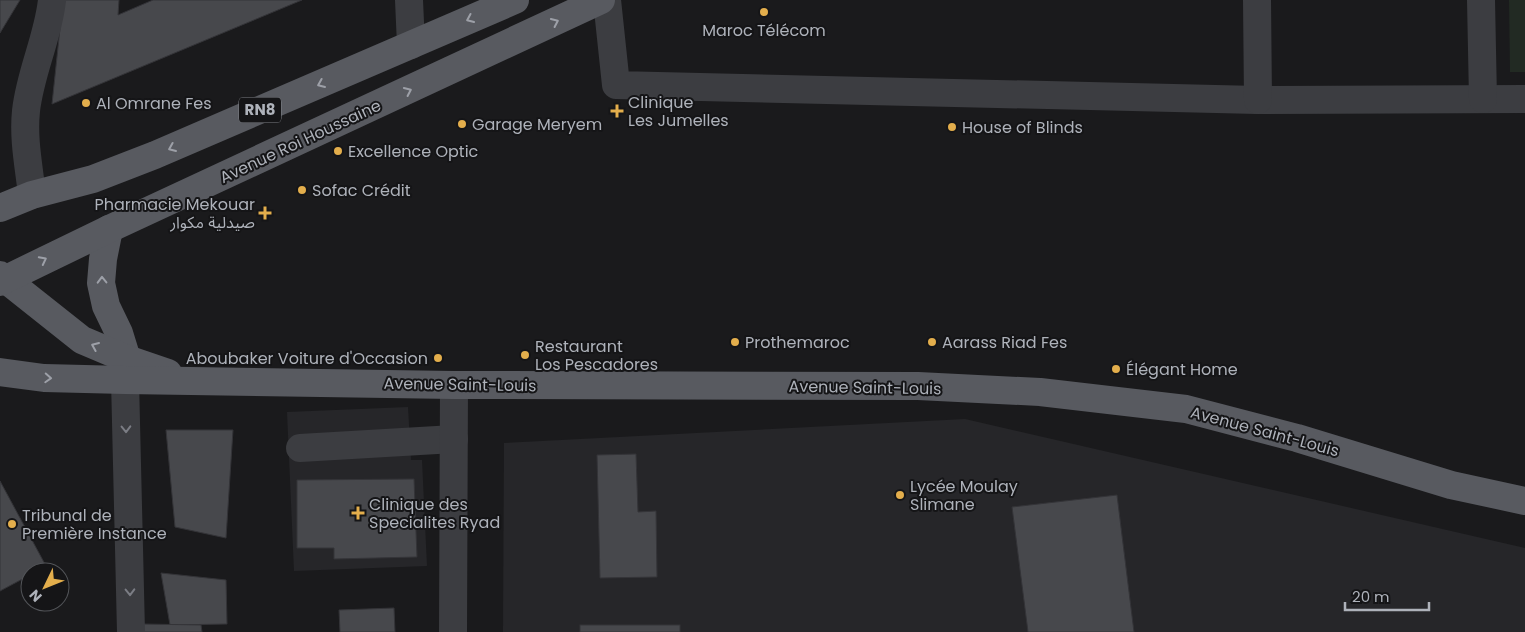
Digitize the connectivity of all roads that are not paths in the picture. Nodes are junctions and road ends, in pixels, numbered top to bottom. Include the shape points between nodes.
1 (52, 0) edge
2 (409, 0) edge
3 (515, 0) edge
4 (601, 0) edge
5 (607, 0) edge
6 (1258, 0) edge
7 (1481, 0) edge
8 (411, 45) junction
9 (1525, 98) edge
10 (1483, 99) junction
11 (1258, 100) junction
12 (32, 195) junction
13 (0, 208) edge
14 (109, 228) junction
15 (2, 279) edge
16 (126, 370) junction
17 (0, 372) edge
18 (454, 385) junction
19 (454, 439) junction
20 (300, 448) dead end
21 (1525, 501) edge
22 (131, 632) edge
23 (453, 632) edge

1 - 12 street via 26,111 25,140
2 - 8 street
3 -> 8 main road, RN8
14 -> 4 main road, Avenue Roi Houssaine
5 - 11 street via 616,86
6 - 11 street
7 - 10 street
8 -> 12 main road, RN8 via 155,155 93,179
9 - 10 street
10 - 11 street
12 - 13 main road, RN8
15 -> 14 main road, Avenue Roi Houssaine
16 -> 14 main road via 102,292 103,259
16 -> 15 main road, Avenue Saint-Louis
17 -> 16 main road, Avenue Saint-Louis via 44,378
16 - 18 main road, Avenue Saint-Louis via 191,380
16 -> 22 street
18 - 19 street
18 - 21 main road, Avenue Saint-Louis via 918,386 1040,392 1186,409 1298,438 1451,485
19 - 20 street
19 - 23 street

